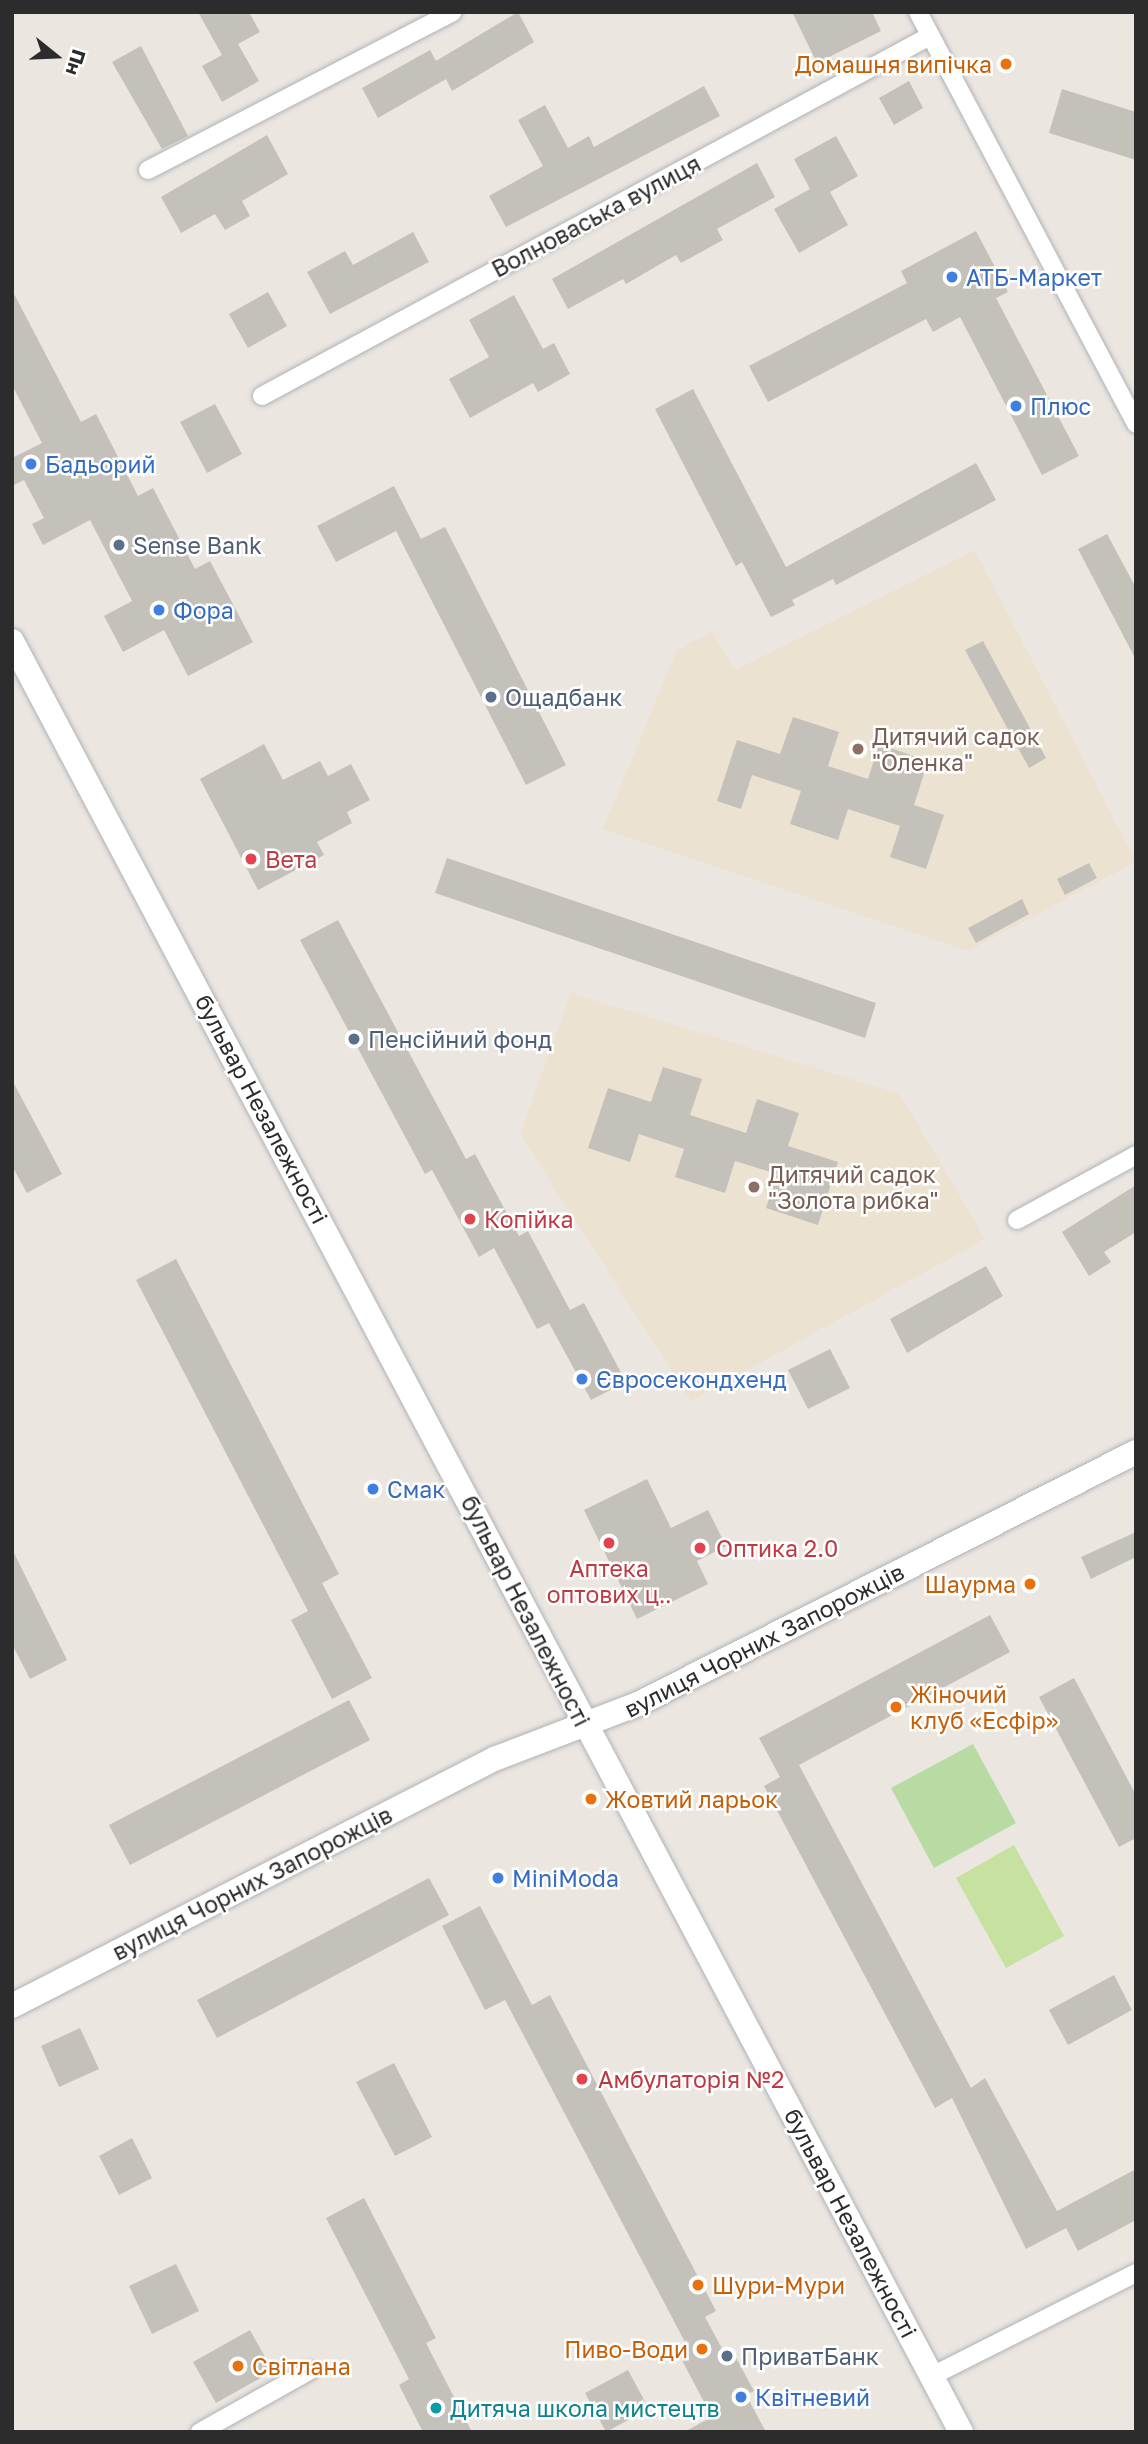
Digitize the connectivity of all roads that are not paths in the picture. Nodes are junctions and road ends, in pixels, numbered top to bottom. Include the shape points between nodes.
1 (453, 12) edge
2 (918, 12) edge
3 (930, 36) junction
4 (148, 170) dead end
5 (262, 396) dead end
6 (1136, 424) edge
7 (12, 641) edge
8 (1136, 1155) edge
9 (1017, 1220) dead end
10 (1136, 1452) edge
11 (585, 1727) junction
12 (12, 2007) edge
13 (1136, 2273) edge
14 (309, 2371) dead end
15 (932, 2376) junction
16 (200, 2432) edge
17 (961, 2432) edge

1 - 4 street
2 - 3 street
3 - 5 street, Волноваська вулиця
3 - 6 street
7 - 11 main road, бульвар Незалежності via 435,1434
8 - 9 street
10 - 11 main road, вулиця Чорних Запорожців
11 - 12 main road, вулиця Чорних Запорожців via 494,1759
11 - 15 main road, бульвар Незалежності
13 - 15 street
14 - 16 street
15 - 17 main road, бульвар Незалежності

